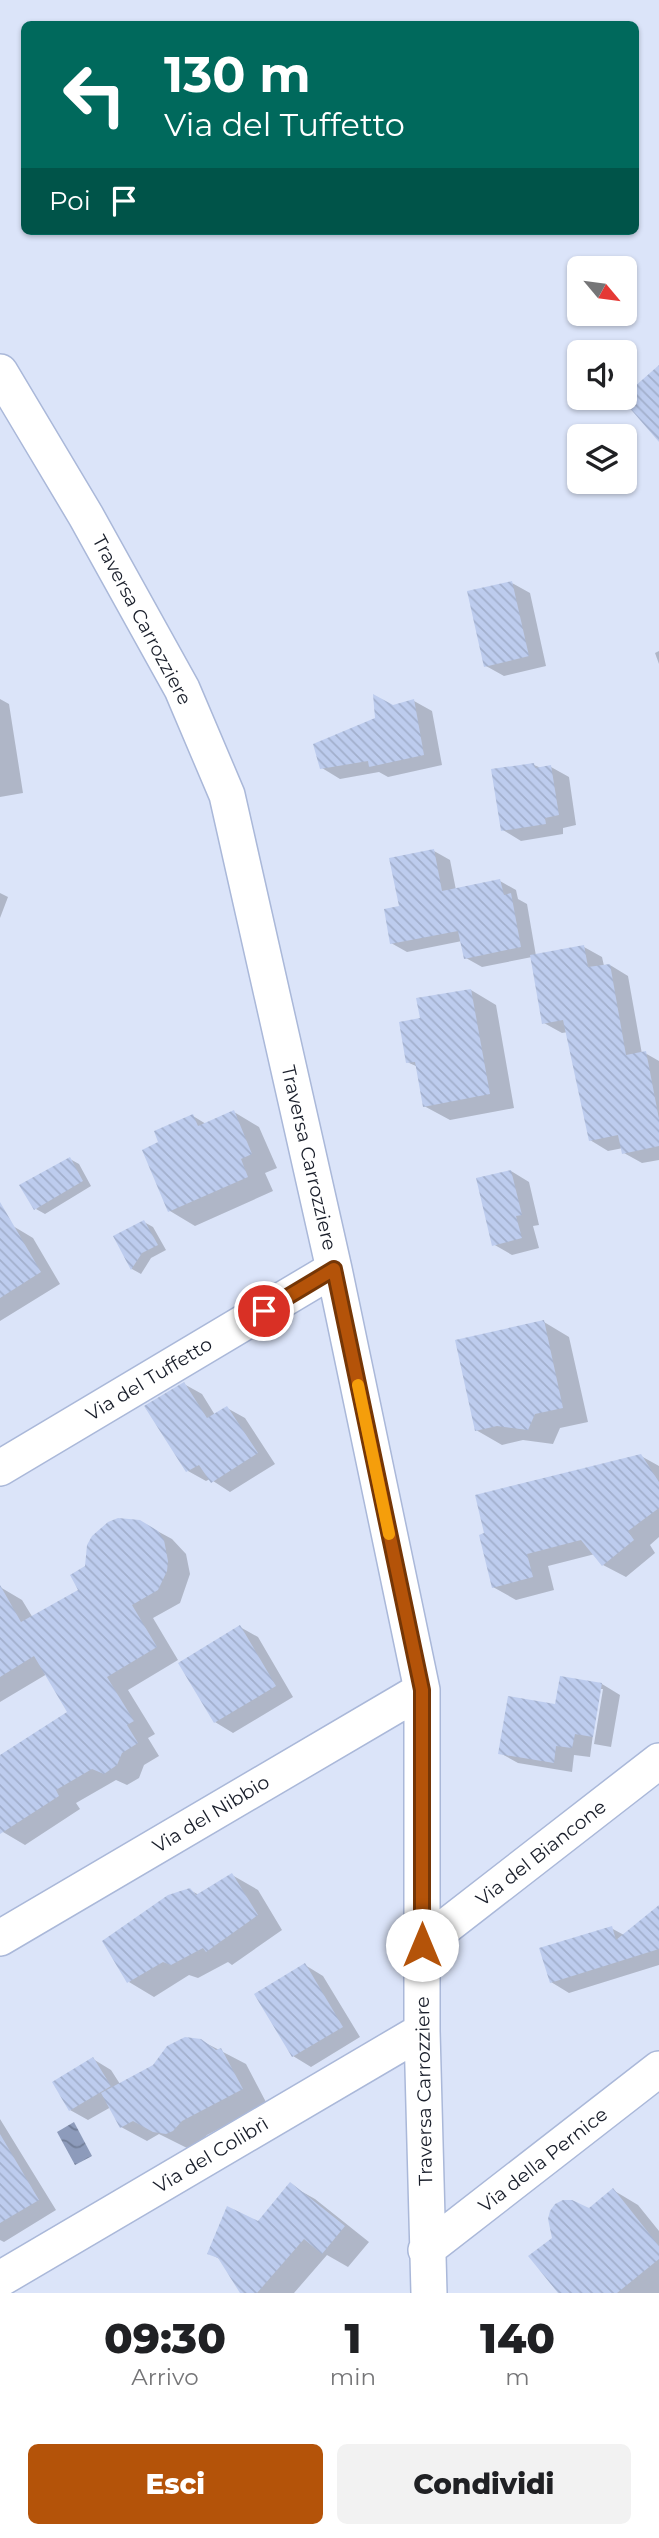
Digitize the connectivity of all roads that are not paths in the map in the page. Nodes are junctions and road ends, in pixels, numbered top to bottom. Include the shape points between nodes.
1 (0, 372) edge
2 (334, 1269) junction
3 (0, 1468) edge
4 (422, 1690) junction
5 (659, 1761) edge
6 (0, 1938) edge
7 (422, 1945) junction
8 (422, 2031) junction
9 (659, 2069) edge
10 (426, 2250) junction
11 (0, 2279) edge
12 (429, 2293) edge

1 - 2 street, Traversa Carrozziere via 182,689 227,795
2 - 3 street, Via del Tuffetto
2 - 4 street, Traversa Carrozziere
4 - 6 street, Via del Nibbio
4 - 7 street, Traversa Carrozziere
5 - 7 street, Via del Biancone
7 - 8 street, Traversa Carrozziere
8 - 10 street, Traversa Carrozziere
8 - 11 street, Via del Colibrì
9 - 10 street, Via della Pernice
10 - 12 street, Traversa Carrozziere

